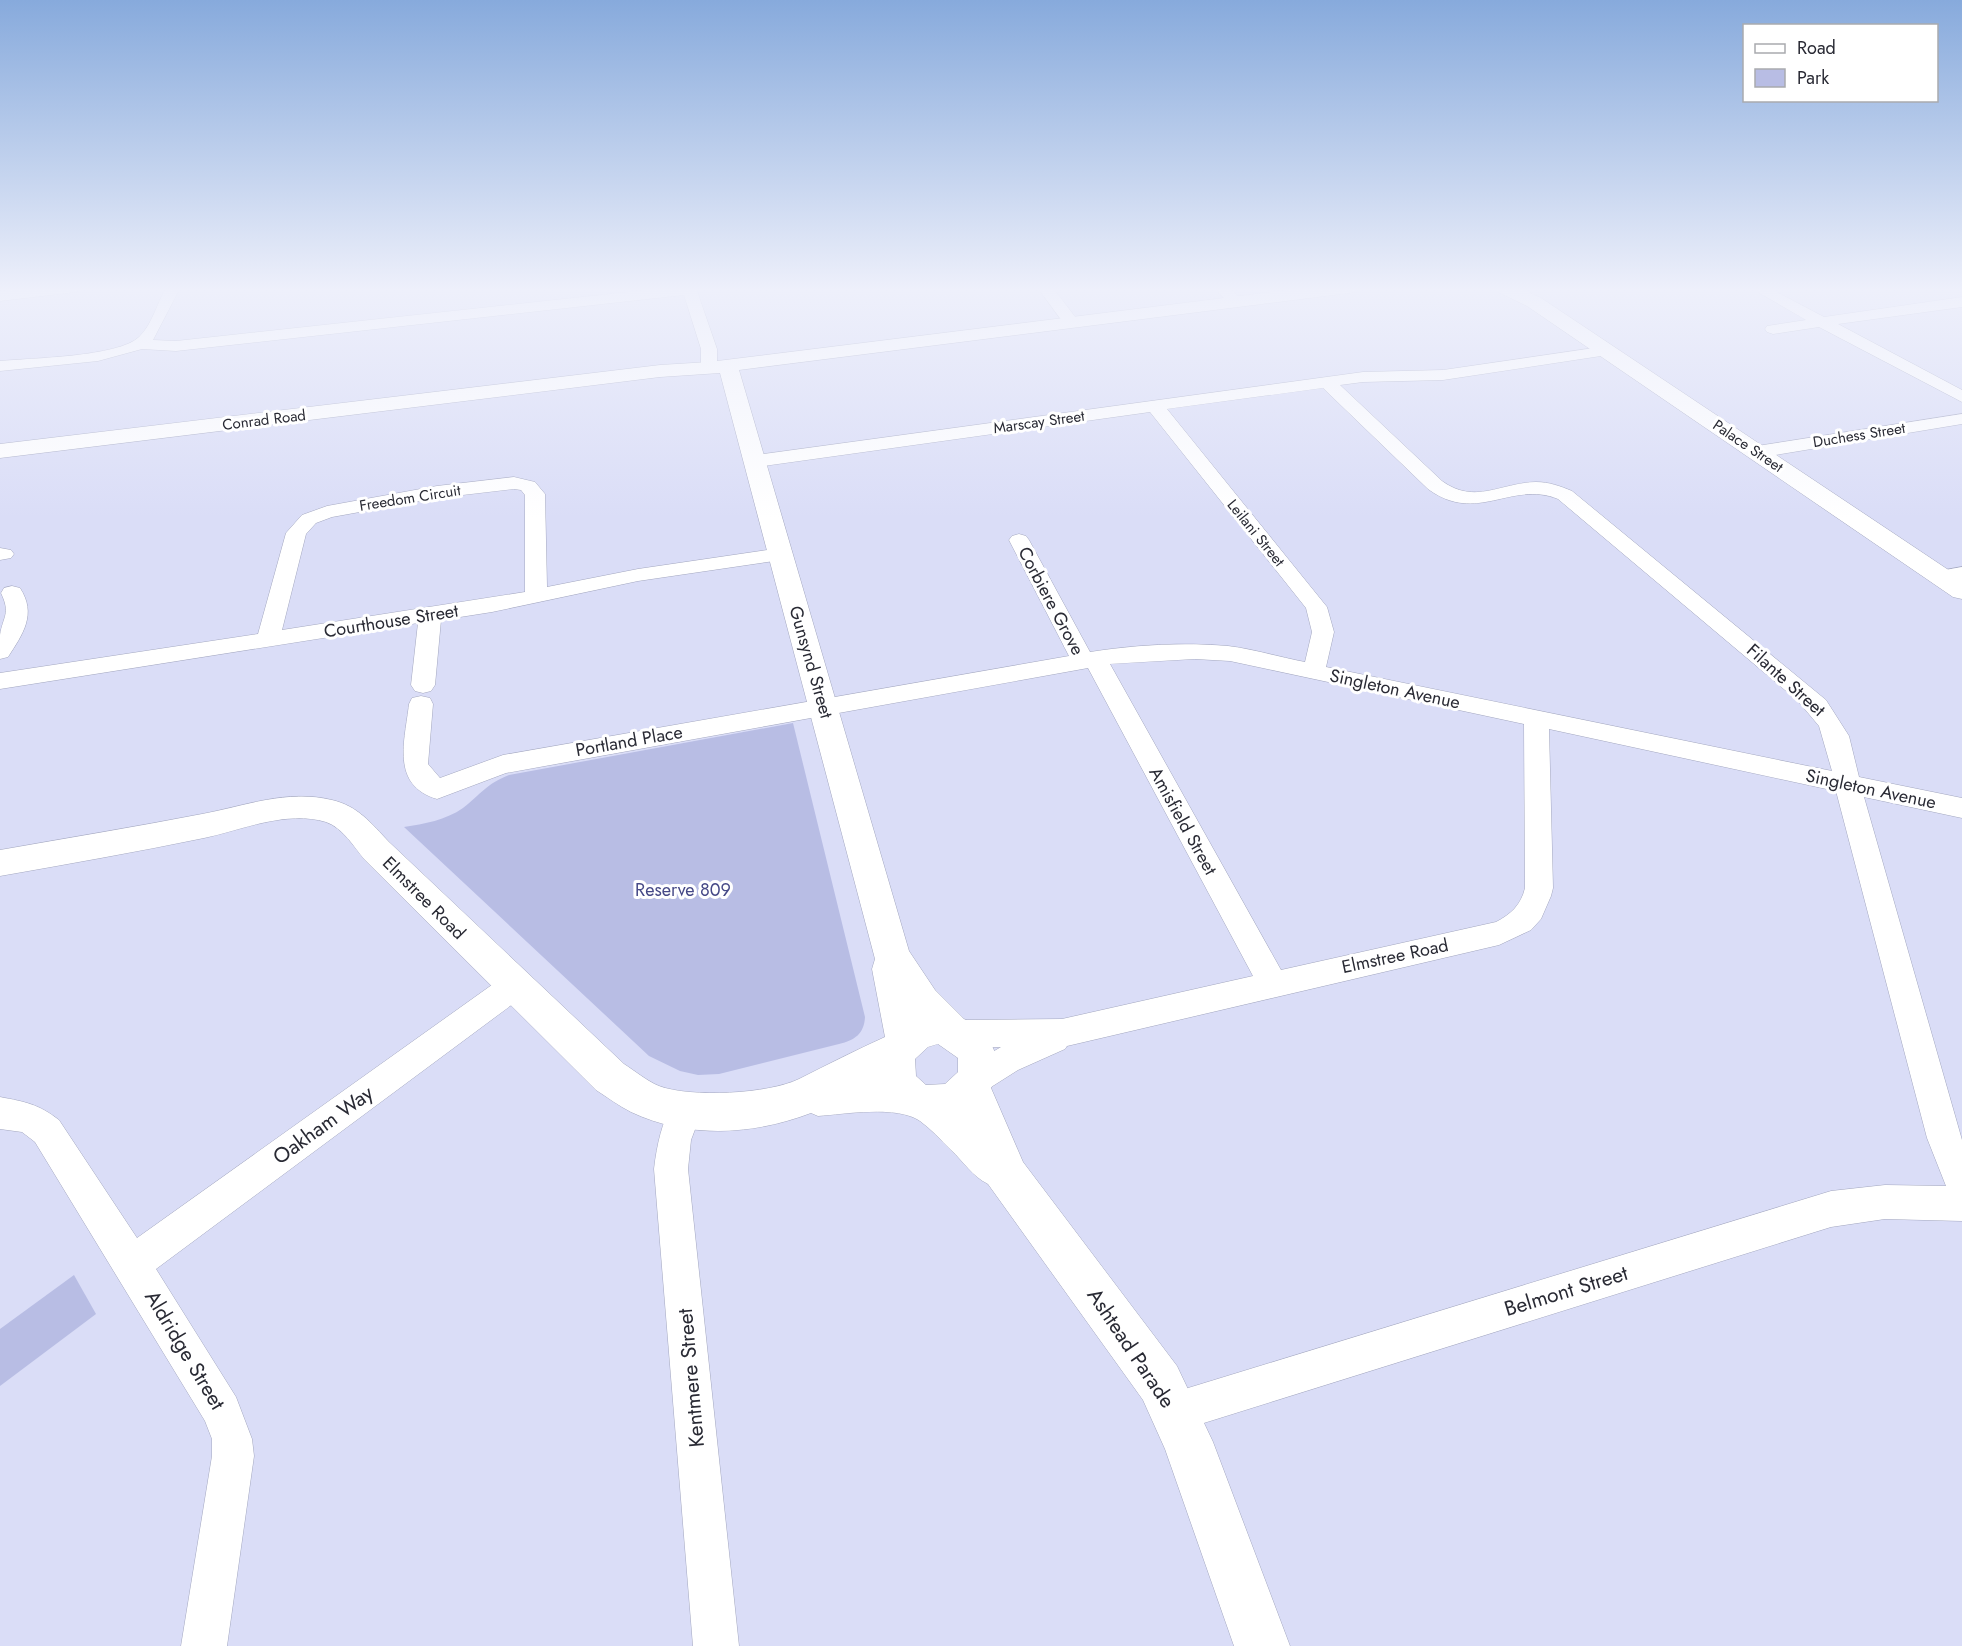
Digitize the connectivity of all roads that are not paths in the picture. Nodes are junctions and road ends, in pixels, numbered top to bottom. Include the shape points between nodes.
1 (736, 365) edge
2 (1513, 365) edge
3 (1628, 365) edge
4 (1902, 365) edge
5 (719, 367) junction
6 (1327, 382) junction
7 (1962, 397) edge
8 (1155, 406) junction
9 (1962, 419) edge
10 (0, 452) edge
11 (1757, 452) junction
12 (756, 461) junction
13 (1018, 540) dead end
14 (781, 554) junction
15 (1952, 575) edge
16 (1962, 591) edge
17 (12, 593) dead end
18 (536, 596) junction
19 (430, 615) junction
20 (268, 640) junction
21 (0, 652) edge
22 (1089, 661) junction
23 (1313, 672) junction
24 (0, 681) edge
25 (825, 707) junction
26 (1536, 717) junction
27 (1848, 785) junction
28 (1962, 808) edge
29 (0, 863) edge
30 (893, 959) junction
31 (1272, 983) junction
32 (514, 986) junction
33 (956, 1032) junction
34 (1062, 1033) junction
35 (901, 1045) junction
36 (973, 1083) junction
37 (807, 1096) junction
38 (919, 1100) junction
39 (685, 1111) junction
40 (0, 1113) edge
41 (1003, 1170) junction
42 (1962, 1182) edge
43 (1962, 1204) edge
44 (132, 1264) junction
45 (1175, 1412) junction
46 (204, 1646) edge
47 (716, 1646) edge
48 (1262, 1646) edge

1 - 5 street, Conrad Road
2 - 6 street, Marscay Street via 1443,375
3 - 11 street, Palace Street
4 - 7 street
5 - 10 street, Conrad Road
5 - 12 street, Gunsynd Street
6 - 8 street, Marscay Street
6 - 27 street, Filante Street via 1435,485 1458,500 1536,488 1553,490 1571,500 1820,707 1833,725
8 - 12 street, Marscay Street
8 - 23 street, Leilani Street via 1316,608 1324,637
9 - 11 street, Duchess Street
11 - 15 street, Palace Street
12 - 14 street, Gunsynd Street
13 - 22 street, Corbiere Grove
14 - 18 street, Courthouse Street via 663,571
14 - 25 street, Gunsynd Street
15 - 16 street, Palace Street
17 - 21 street via 20,612
18 - 19 street, Courthouse Street
18 - 20 street, Freedom Circuit via 532,488 514,483 437,492 334,510 303,524 297,533
19 - 20 street, Courthouse Street
19 - 25 street, Portland Place via 415,764 420,775 437,790 502,764
20 - 24 street, Courthouse Street
22 - 23 street, Singleton Avenue via 1188,650 1230,654
22 - 25 street, Singleton Avenue
22 - 31 street, Amisfield Street
23 - 26 street, Singleton Avenue
25 - 30 street, Gunsynd Street
26 - 27 street, Singleton Avenue
26 - 31 street, Elmstree Road via 1539,888 1528,916 1499,933
27 - 28 street, Singleton Avenue
27 - 42 street, Filante Street via 1944,1138
29 - 32 street, Elmstree Road via 268,811 324,810 356,825 376,850
30 - 33 street, Gunsynd Street via 902,966 922,1001
30 - 35 street, Gunsynd Street
31 - 34 street, Elmstree Road
32 - 39 street, Elmstree Road via 610,1077 643,1098
32 - 44 street, Oakham Way
33 - 34 street, Elmstree Road
33 - 35 street via 926,1029
33 - 36 street via 975,1049 979,1059
34 - 36 street, Elmstree Road via 1007,1060
35 - 37 street, Elmstree Road
35 - 38 street via 893,1070 901,1089
36 - 38 street via 953,1101
36 - 41 street, Ashtead Parade
37 - 38 street, Elmstree Road via 883,1094
37 - 39 street, Elmstree Road via 734,1111
38 - 41 street, Ashtead Parade
39 - 47 street, Kentmere Street via 674,1140 671,1169
40 - 44 street, Aldridge Street via 30,1118 47,1131
41 - 45 street, Ashtead Parade via 1160,1383
43 - 45 street, Belmont Street via 1885,1202 1831,1209
44 - 46 street, Aldridge Street via 222,1411 232,1439 231,1473
45 - 48 street, Ashtead Parade

